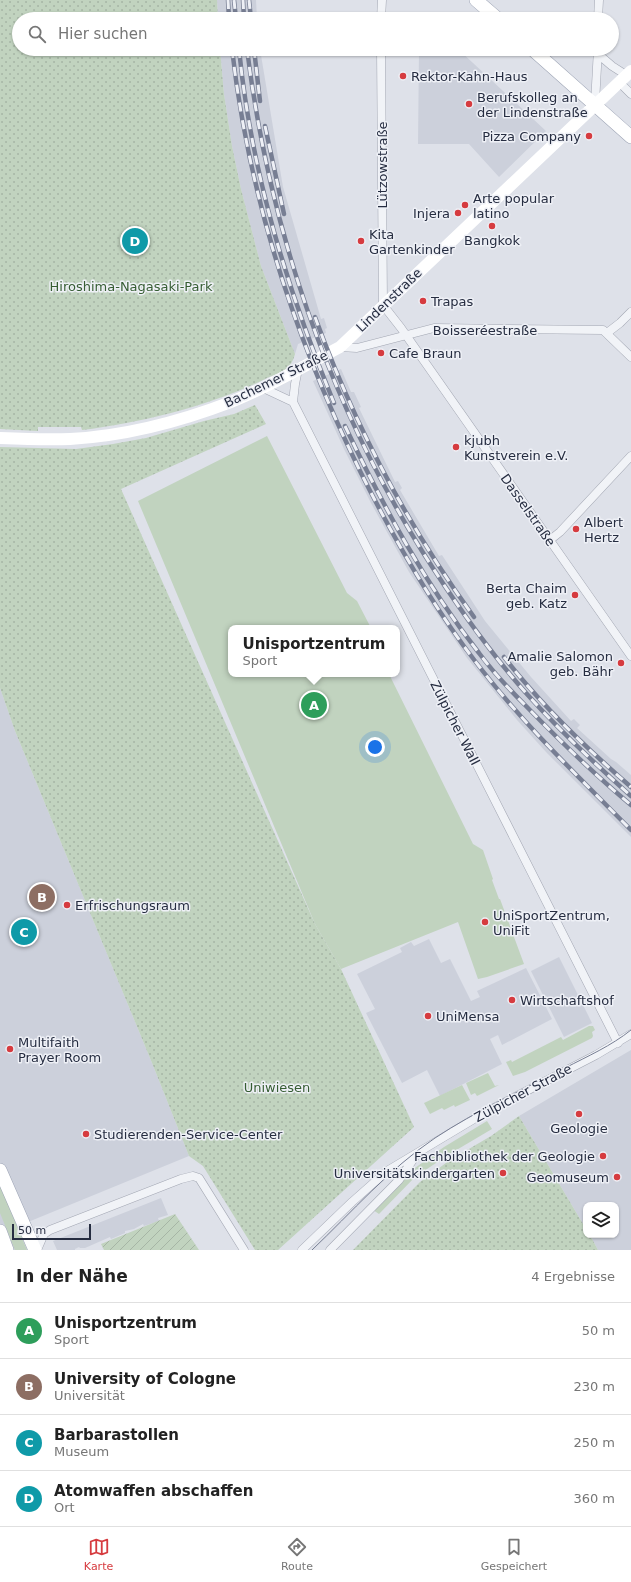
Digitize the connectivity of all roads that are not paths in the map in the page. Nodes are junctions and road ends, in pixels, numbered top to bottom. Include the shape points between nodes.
1 (382, 0) edge
2 (476, 0) edge
3 (599, 0) edge
4 (381, 12) edge
5 (490, 12) edge
6 (598, 12) edge
7 (381, 56) edge
8 (540, 56) edge
9 (598, 56) edge
10 (602, 56) edge
11 (626, 76) edge
12 (631, 94) edge
13 (595, 103) junction
14 (631, 137) edge
15 (383, 305) junction
16 (631, 312) edge
17 (607, 333) junction
18 (406, 335) junction
19 (340, 347) junction
20 (631, 357) edge
21 (298, 370) junction
22 (263, 388) junction
23 (293, 402) junction
24 (0, 438) edge
25 (631, 456) edge
26 (550, 540) junction
27 (631, 656) edge
28 (631, 1034) edge
29 (618, 1043) junction
30 (417, 1154) junction
31 (0, 1170) edge
32 (0, 1230) edge
33 (7, 1250) edge
34 (36, 1250) edge
35 (244, 1250) edge
36 (302, 1250) edge
37 (330, 1250) edge

1 - 4 street
2 - 5 main road
3 - 6 street
7 - 15 street, Lützowstraße
8 - 13 main road
9 - 13 street
10 - 11 street
11 - 12 street
11 - 13 main road, Lindenstraße
13 - 14 main road
13 - 15 main road, Lindenstraße
15 - 18 street, Dasselstraße
15 - 19 main road, Lindenstraße
16 - 17 street
17 - 18 street, Boisseréestraße via 603,330 434,328
17 - 20 street
18 - 19 street, Boisseréestraße via 357,348
18 - 26 street, Dasselstraße
19 - 21 main road, Bachemer Straße
21 - 22 main road, Bachemer Straße
21 - 23 street
22 - 23 street
22 - 24 main road, Bachemer Straße via 172,423 133,431 70,439
23 - 29 street, Zülpicher Wall
25 - 26 street
26 - 27 street, Dasselstraße
28 - 29 street, Zülpicher Straße
29 - 30 street, Zülpicher Straße via 504,1102
30 - 36 street, Zülpicher Straße via 387,1171
30 - 37 street, Zülpicher Straße via 399,1180
31 - 34 main road
32 - 33 main road
34 - 35 street via 44,1234 50,1230 193,1176 198,1178

